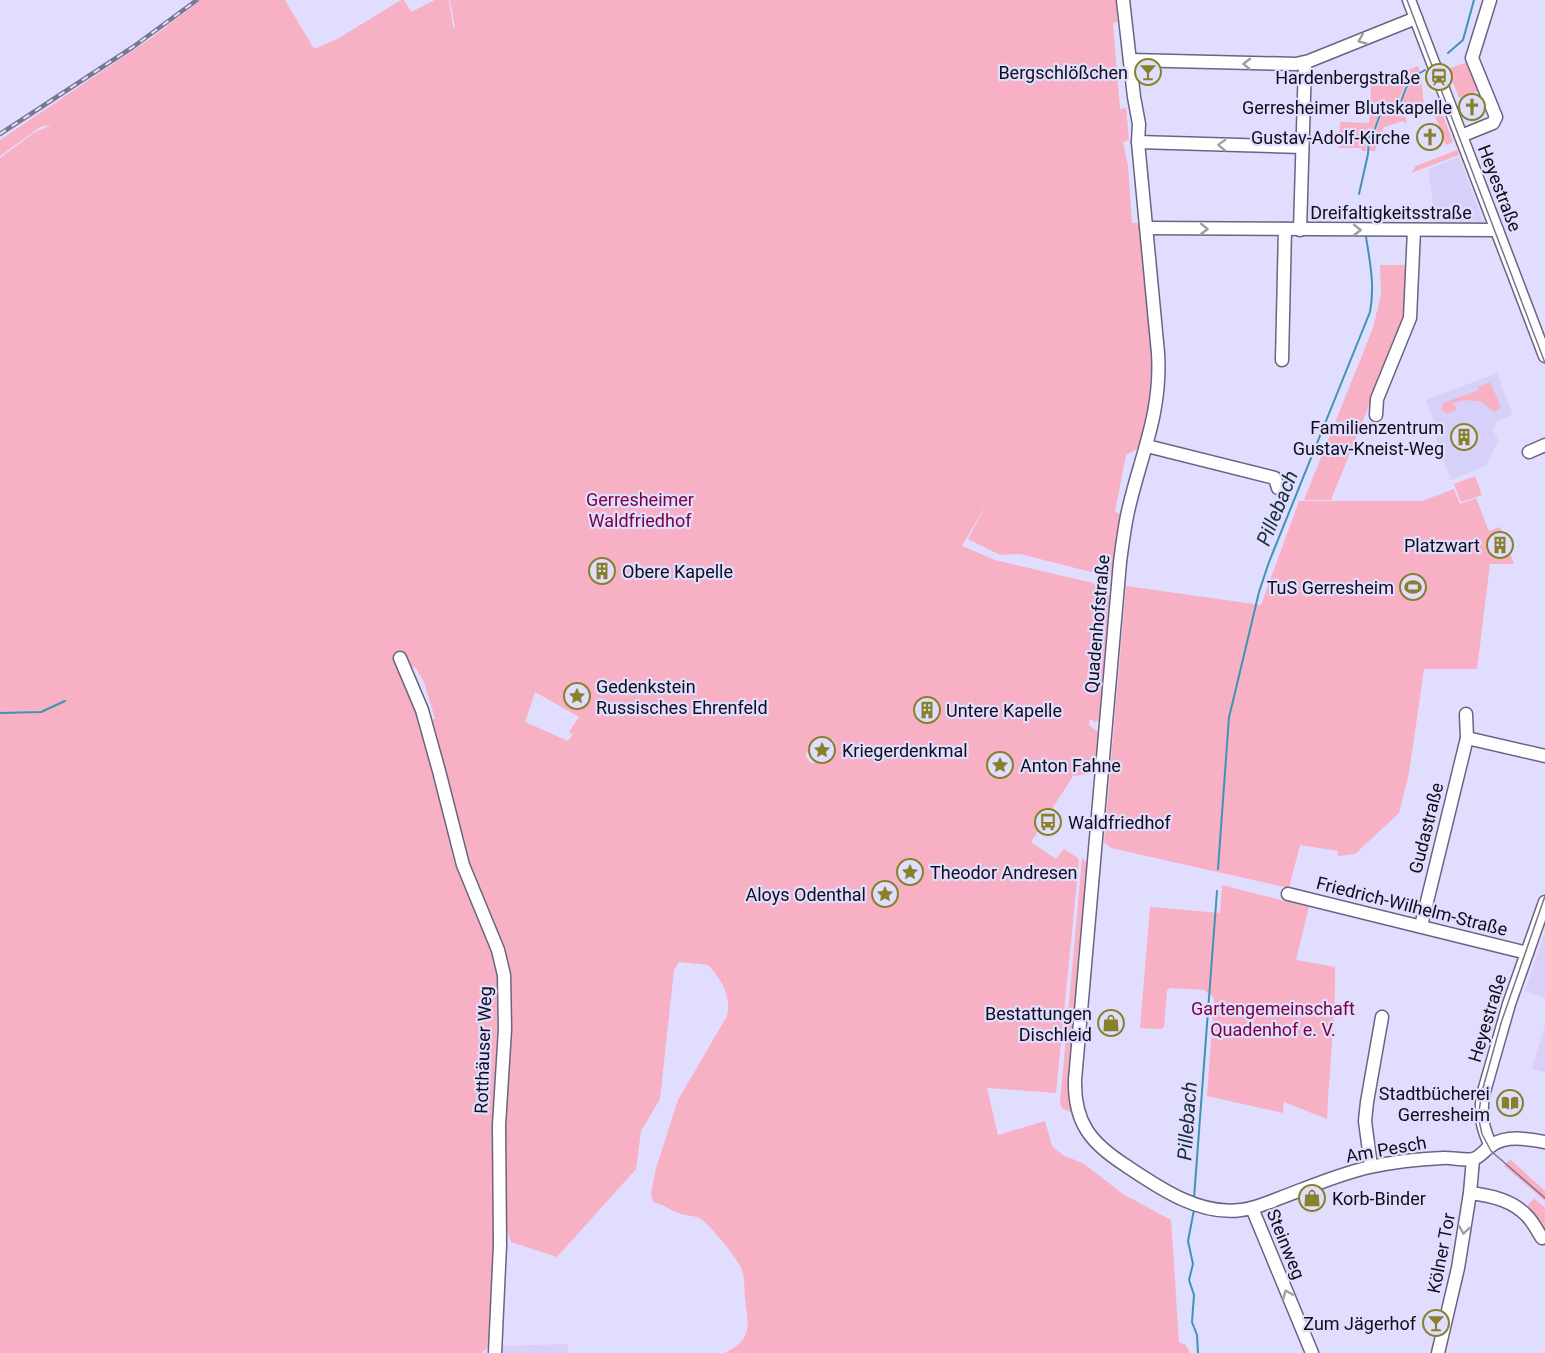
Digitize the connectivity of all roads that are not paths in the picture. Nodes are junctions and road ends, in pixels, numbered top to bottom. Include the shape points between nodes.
1 (1123, 0) edge
2 (1409, 0) edge
3 (1490, 0) edge
4 (1416, 18) junction
5 (1130, 60) junction
6 (1305, 63) junction
7 (1461, 136) junction
8 (1138, 142) junction
9 (1302, 147) junction
10 (1146, 228) junction
11 (1285, 229) junction
12 (1300, 230) junction
13 (1414, 230) junction
14 (1497, 230) junction
15 (1545, 356) edge
16 (1282, 360) dead end
17 (1376, 415) dead end
18 (1545, 445) edge
19 (1147, 446) junction
20 (1529, 452) dead end
21 (1278, 488) dead end
22 (400, 658) dead end
23 (1466, 714) dead end
24 (1467, 738) junction
25 (1545, 756) edge
26 (1288, 894) dead end
27 (1545, 902) edge
28 (1421, 926) junction
29 (1527, 953) junction
30 (1382, 1017) dead end
31 (1078, 1114) joint
32 (1545, 1142) edge
33 (1491, 1146) junction
34 (1473, 1159) junction
35 (1371, 1166) junction
36 (1470, 1193) junction
37 (1252, 1208) junction
38 (1542, 1238) dead end
39 (495, 1353) edge
40 (1312, 1353) edge
41 (1438, 1353) edge

1 - 5 street, Quadenhofstraße
2 - 4 street, Heyestraße
3 - 7 street via 1472,58 1496,117 1493,123
4 -> 6 street
4 - 7 street, Heyestraße
6 -> 5 street
5 - 8 street, Quadenhofstraße
6 - 9 street
7 - 14 street, Heyestraße
9 -> 8 street
8 - 10 street, Quadenhofstraße
9 - 12 street
10 -> 11 street, Dreifaltigkeitsstraße
10 - 19 street, Quadenhofstraße via 1159,366 1156,413
11 - 12 street, Dreifaltigkeitsstraße
11 - 16 street, Dreifaltigkeitsstraße
12 -> 13 street, Dreifaltigkeitsstraße
13 - 14 street, Dreifaltigkeitsstraße
13 - 17 street via 1410,318 1377,399
14 - 15 street, Heyestraße
18 - 20 street
19 - 21 street via 1275,478
19 - 31 street, Quadenhofstraße via 1128,512 1120,562 1077,1060
22 - 39 street, Rotthäuser Weg via 422,710 463,865 498,950 504,975
23 - 24 street, Gudastraße
24 - 25 street
24 - 28 street, Gudastraße
26 - 28 street, Friedrich-Wilhelm-Straße
27 - 29 street, Heyestraße
28 - 29 street, Friedrich-Wilhelm-Straße
29 - 33 street, Heyestraße via 1483,1095 1481,1114
30 - 35 street via 1365,1121
31 - 37 street, Steinweg via 1088,1133 1108,1154 1158,1186 1202,1206 1230,1211
32 - 33 street via 1519,1139
33 - 34 street
34 - 35 street, Am Pesch via 1440,1158
34 - 36 street, Kölner Tor
35 - 37 street, Am Pesch
36 - 38 street via 1508,1202 1526,1215
36 -> 41 street, Kölner Tor via 1458,1269
40 -> 37 street, Steinweg

